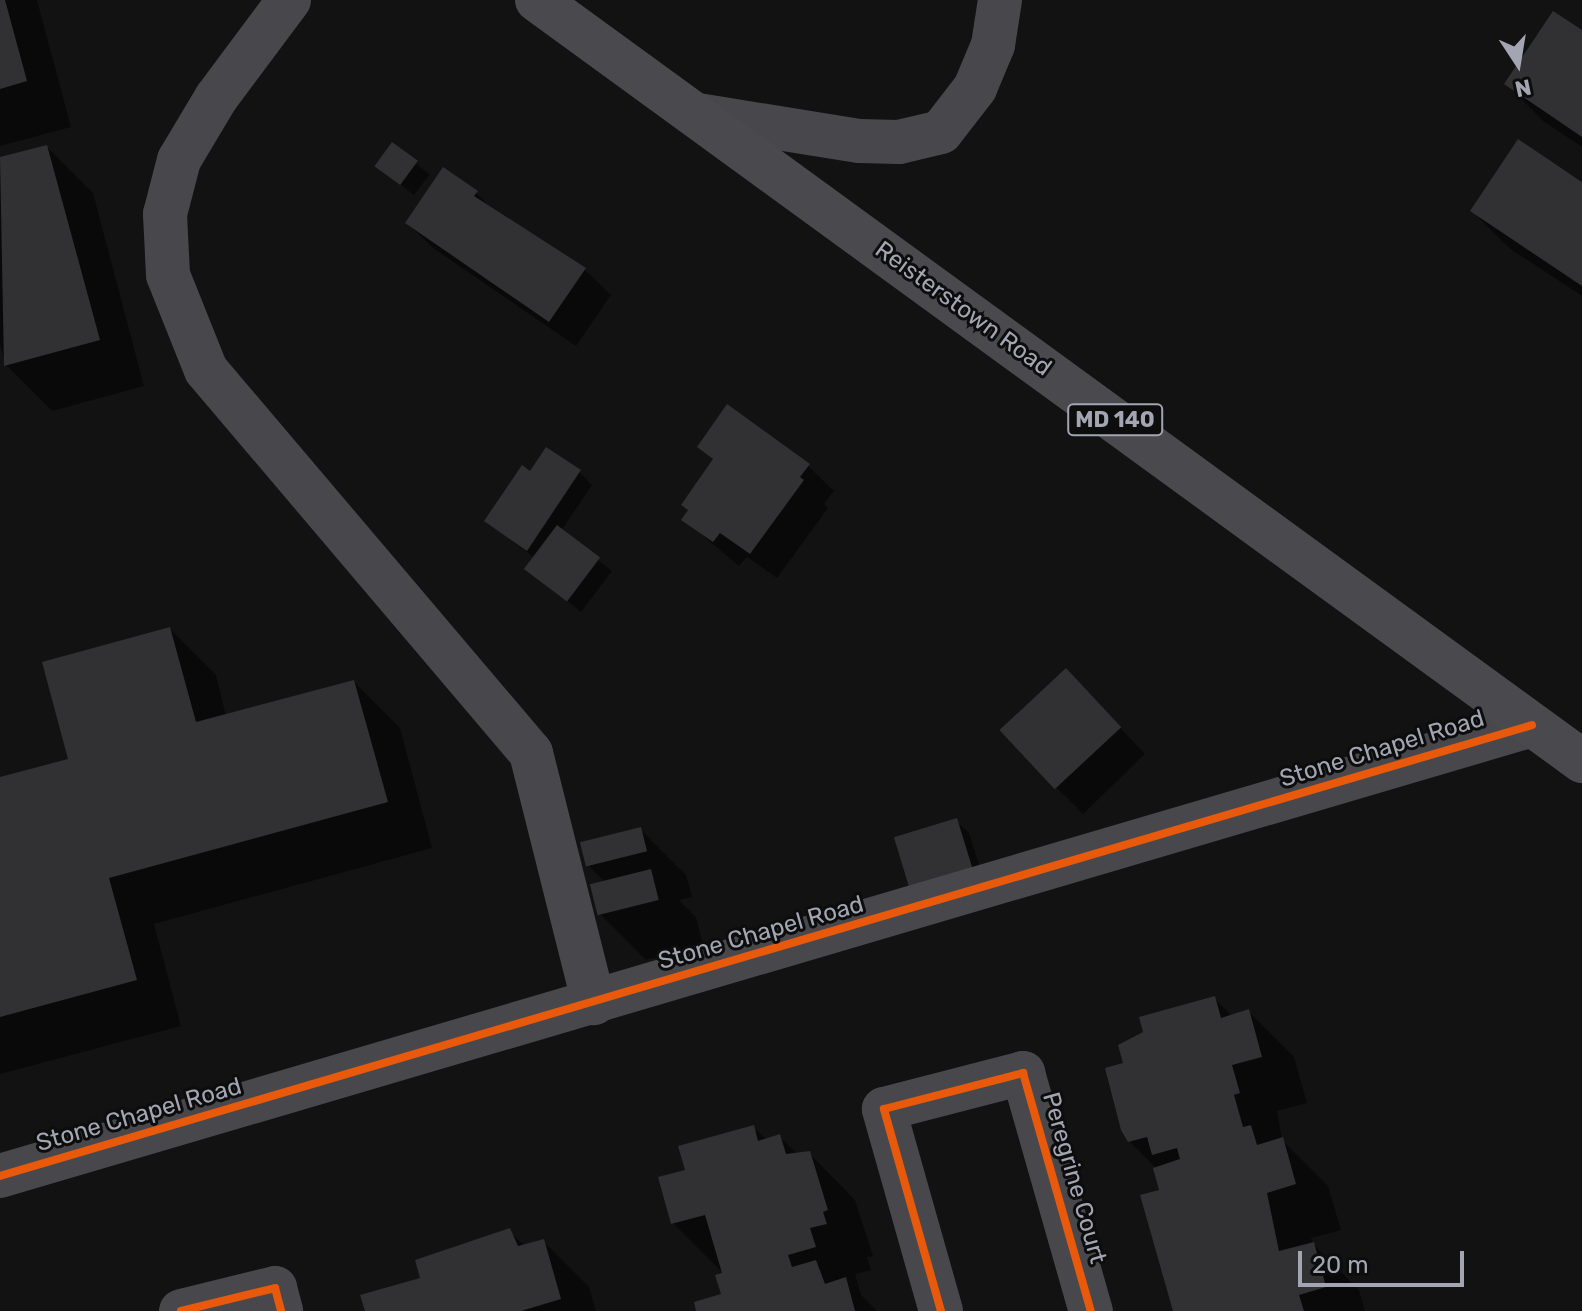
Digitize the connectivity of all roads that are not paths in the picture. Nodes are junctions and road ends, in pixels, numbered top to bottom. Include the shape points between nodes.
1 (289, 0) edge
2 (537, 0) edge
3 (1000, 0) edge
4 (698, 115) junction
5 (1532, 725) junction
6 (1582, 761) edge
7 (594, 1003) junction
8 (0, 1176) edge
9 (181, 1311) edge
10 (281, 1311) edge
11 (941, 1311) edge
12 (1091, 1311) edge

1 - 7 street via 216,98 179,160 165,214 168,275 206,370 531,753
2 - 4 main road, Reisterstown Road / MD 140
3 - 4 street via 993,45 975,88 941,132 899,142 859,141
4 - 5 main road, Reisterstown Road / MD 140
5 - 6 main road, Reisterstown Road / MD 140
5 - 7 street, Stone Chapel Road
7 - 8 street, Stone Chapel Road
9 - 10 street via 275,1288
11 - 12 street, Peregrine Court via 884,1109 1023,1073

